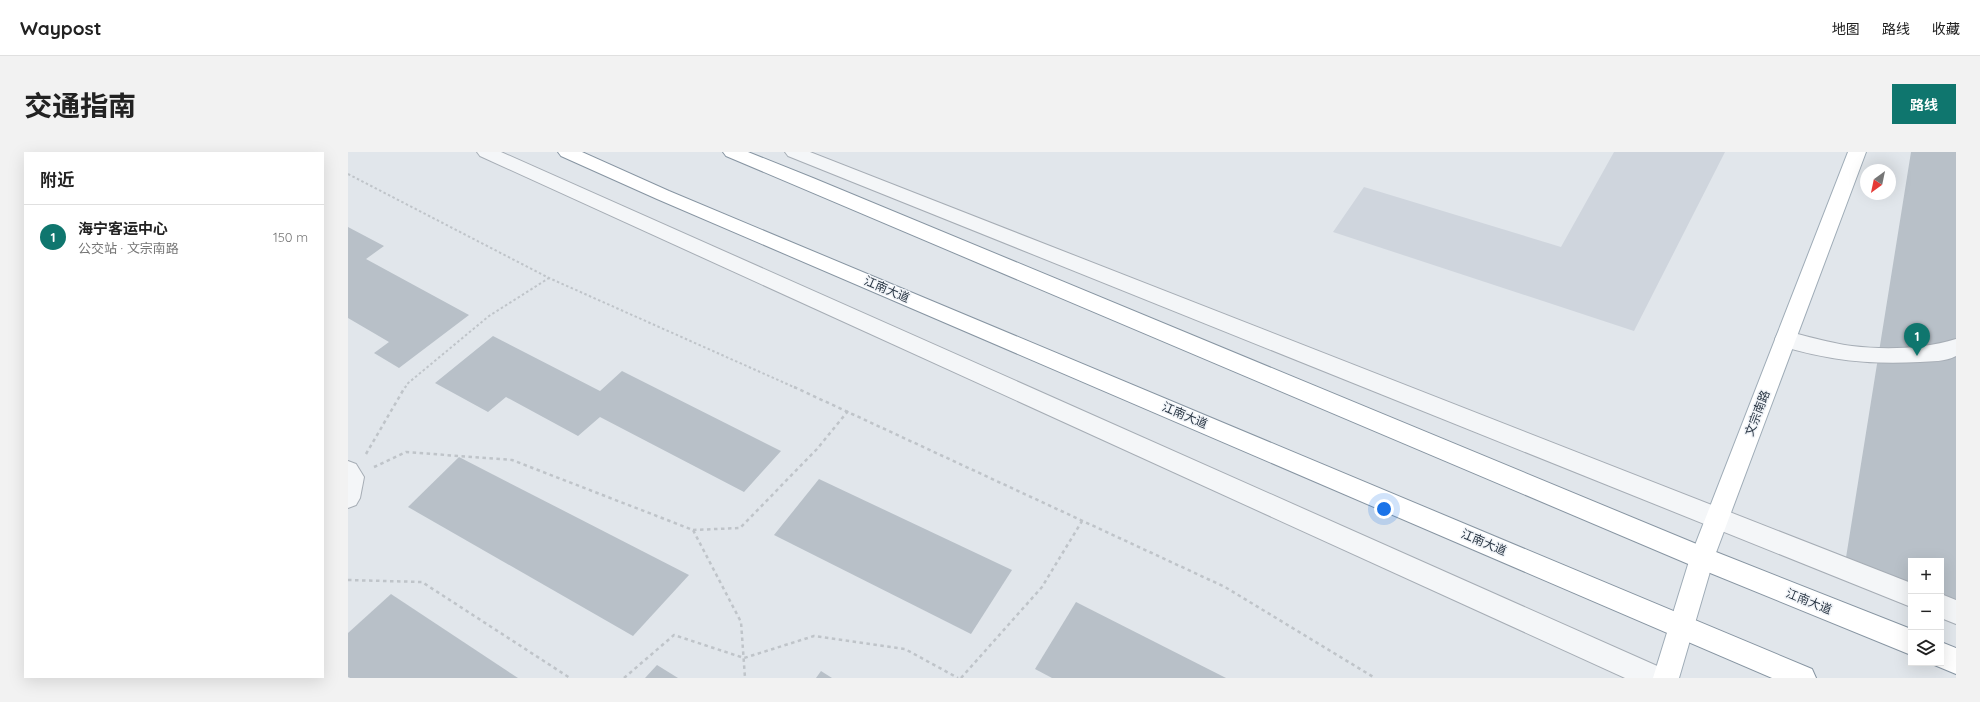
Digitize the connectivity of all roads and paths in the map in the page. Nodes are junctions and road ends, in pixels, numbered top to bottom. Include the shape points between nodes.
1 (486, 152) edge
2 (568, 152) edge
3 (732, 152) edge
4 (794, 152) edge
5 (1857, 152) edge
6 (832, 158) edge
7 (348, 174) edge
8 (808, 182) junction
9 (549, 278) junction
10 (1785, 339) junction
11 (1956, 347) edge
12 (848, 411) junction
13 (349, 482) edge
14 (1716, 519) junction
15 (1082, 521) junction
16 (693, 530) junction
17 (1702, 558) junction
18 (348, 580) edge
19 (1908, 594) edge
20 (1944, 607) edge
21 (1956, 612) edge
22 (1683, 626) junction
23 (1908, 641) edge
24 (1944, 655) edge
25 (744, 658) junction
26 (1956, 661) edge
27 (570, 678) edge
28 (624, 678) edge
29 (745, 678) edge
30 (958, 678) edge
31 (961, 678) edge
32 (1375, 678) edge
33 (1655, 678) edge
34 (1666, 678) edge
35 (1803, 678) edge

1 - 33 street
2 - 22 main road, 江南大道 via 663,195
3 - 8 main road, 江南大道
4 - 6 street
5 - 10 main road, 文宗南路
6 - 8 street
6 - 14 street
7 - 9 path
8 - 17 main road, 江南大道
9 - 12 path
9 - 13 path via 488,316 407,384
10 - 11 street via 1851,354 1886,356 1946,352
10 - 14 main road, 文宗南路
12 - 15 path
12 - 16 path via 817,449 740,528
13 - 16 path via 406,452 512,460
14 - 17 main road, 文宗南路
14 - 19 street
15 - 31 path via 1042,587
15 - 32 path via 1225,587
16 - 25 path via 742,622
17 - 22 main road, 文宗南路
17 - 23 main road, 江南大道
18 - 27 path via 422,582
20 - 21 street
22 - 34 main road, 文宗南路
22 - 35 main road, 江南大道
24 - 26 main road
25 - 28 path via 674,635
25 - 29 path
25 - 30 path via 814,636 905,649

